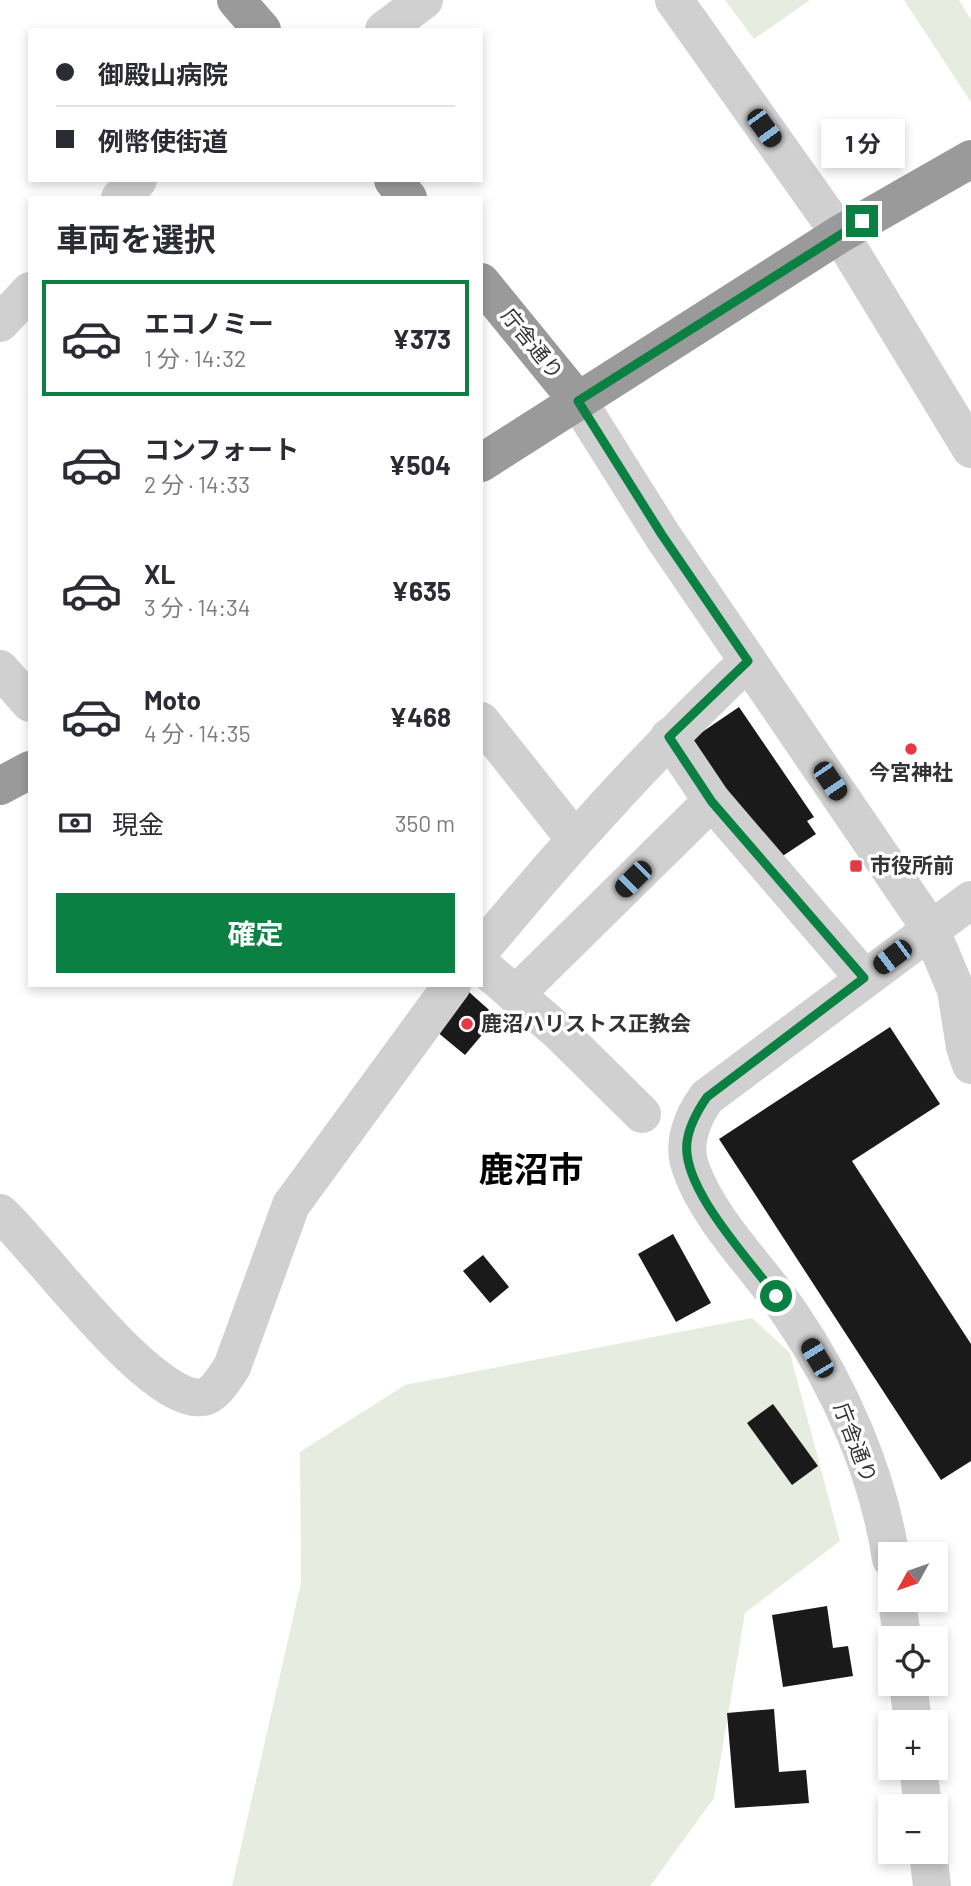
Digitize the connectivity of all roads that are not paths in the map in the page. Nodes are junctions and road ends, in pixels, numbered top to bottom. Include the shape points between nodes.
1 (236, 0) edge
2 (424, 0) edge
3 (674, 0) edge
4 (260, 28) edge
5 (387, 28) edge
6 (971, 159) edge
7 (136, 182) edge
8 (395, 182) edge
9 (122, 196) edge
10 (406, 196) edge
11 (840, 234) junction
12 (483, 284) edge
13 (28, 293) edge
14 (0, 323) edge
15 (578, 401) junction
16 (971, 449) edge
17 (483, 462) edge
18 (748, 661) junction
19 (0, 669) edge
20 (28, 701) edge
21 (483, 724) edge
22 (669, 737) junction
23 (28, 772) edge
24 (0, 786) edge
25 (712, 802) junction
26 (574, 838) junction
27 (971, 900) edge
28 (930, 928) junction
29 (483, 948) edge
30 (971, 961) edge
31 (483, 967) edge
32 (864, 978) junction
33 (443, 989) edge
34 (515, 995) junction
35 (971, 1065) edge
36 (642, 1114) dead end
37 (0, 1213) edge
38 (886, 1542) edge
39 (929, 1864) edge
40 (932, 1886) edge

1 - 4 highway
2 - 5 street
3 - 11 street
6 - 11 highway
7 - 9 street
8 - 10 highway
11 - 15 highway
11 - 16 street
12 - 15 highway, 庁舎通り
13 - 14 street
15 - 17 highway
15 - 18 street, 庁舎通り
18 - 22 street
18 - 28 street, 庁舎通り
19 - 20 street
21 - 26 street
22 - 25 street
22 - 26 street
23 - 24 highway
25 - 32 street
25 - 34 street
26 - 29 street
27 - 28 street
28 - 30 street
28 - 32 street, 庁舎通り
28 - 35 street via 956,990
31 - 34 street
32 - 38 street, 庁舎通り via 707,1097 687,1142 689,1163 701,1194 792,1316 830,1380 861,1447
33 - 37 street via 291,1205 232,1367 204,1397 182,1396 113,1340
34 - 36 street
39 - 40 street

